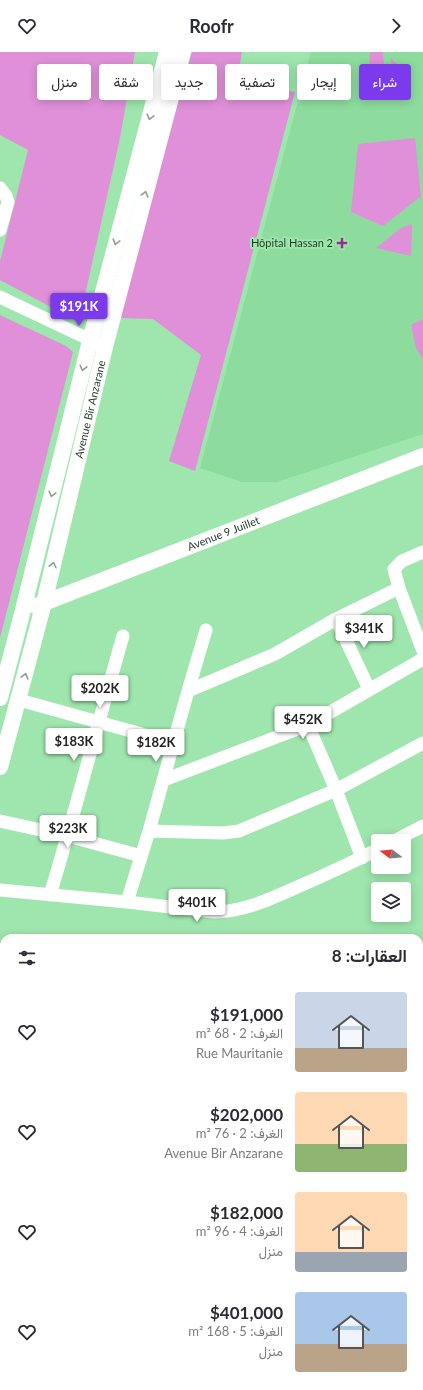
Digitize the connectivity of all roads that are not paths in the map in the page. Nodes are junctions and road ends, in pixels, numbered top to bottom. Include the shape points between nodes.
1 (167, 52) edge
2 (183, 52) edge
3 (0, 188) edge
4 (0, 230) edge
5 (0, 297) edge
6 (90, 341) junction
7 (105, 347) junction
8 (423, 456) edge
9 (423, 552) edge
10 (399, 588) junction
11 (44, 603) junction
12 (24, 610) junction
13 (336, 619) junction
14 (206, 630) dead end
15 (420, 635) edge
16 (123, 636) dead end
17 (423, 651) edge
18 (423, 658) edge
19 (369, 689) junction
20 (188, 691) junction
21 (0, 698) edge
22 (18, 700) junction
23 (98, 722) junction
24 (308, 724) junction
25 (3, 743) edge
26 (174, 743) junction
27 (423, 743) edge
28 (0, 767) edge
29 (164, 780) junction
30 (336, 790) junction
31 (0, 821) edge
32 (423, 826) edge
33 (149, 831) junction
34 (408, 834) edge
35 (68, 836) junction
36 (371, 853) edge
37 (141, 856) junction
38 (362, 858) junction
39 (0, 890) edge
40 (50, 895) junction
41 (127, 902) junction

1 -> 6 street, Avenue Bir Anzarane
7 -> 2 street, Avenue Bir Anzarane
3 - 4 street via 8,202
5 - 6 street
6 - 7 street
6 -> 12 street, Avenue Bir Anzarane
11 -> 7 street, Avenue Bir Anzarane
8 - 11 street, Avenue 9 Juillet
9 - 10 street via 395,567
10 - 13 street
10 - 15 street
11 - 12 street, Avenue 9 Juillet
22 -> 11 street, Avenue Bir Anzarane
12 - 21 street, Avenue Bir Anzarane
13 - 19 street
13 - 20 street via 275,654
14 - 20 street
15 - 17 street
16 - 23 street
18 - 19 street
19 - 24 street
20 - 26 street
22 - 23 street
22 - 25 street, Avenue Bir Anzarane
23 - 26 street
23 - 35 street
24 - 29 street
24 - 30 street
25 - 28 street, Avenue Bir Anzarane
26 - 29 street
27 - 30 street
29 - 33 street
30 - 33 street via 239,831
30 - 38 street
31 - 35 street
32 - 34 street
33 - 37 street
35 - 37 street
35 - 40 street
36 - 38 street
37 - 41 street
38 - 41 street via 281,894 232,911 214,912
39 - 40 street
40 - 41 street

